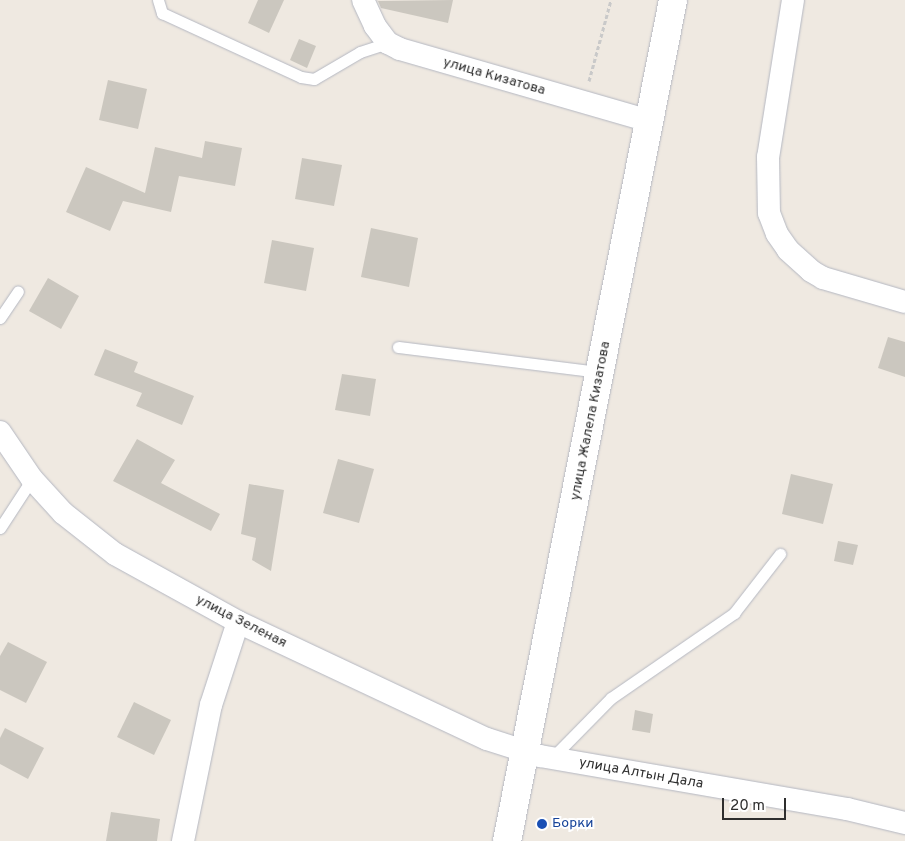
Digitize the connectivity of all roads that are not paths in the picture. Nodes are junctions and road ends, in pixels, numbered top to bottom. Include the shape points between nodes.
1 (158, 0) edge
2 (363, 0) edge
3 (672, 0) edge
4 (793, 0) edge
5 (388, 43) junction
6 (649, 121) junction
7 (18, 291) dead end
8 (905, 302) edge
9 (0, 318) edge
10 (398, 347) dead end
11 (602, 372) junction
12 (0, 432) edge
13 (32, 478) junction
14 (0, 528) edge
15 (780, 554) dead end
16 (238, 622) junction
17 (525, 752) junction
18 (552, 758) junction
19 (905, 823) edge
20 (183, 841) edge
21 (507, 841) edge

1 - 5 lane via 162,13 301,77 314,79 360,52
2 - 5 street via 375,26
3 - 6 main road, улица Жалела Кизатова
4 - 8 street via 768,157 769,213 788,250 811,271 823,278
5 - 6 street, улица Кизатова via 427,58
6 - 11 main road, улица Жалела Кизатова
7 - 9 lane
10 - 11 lane
11 - 17 main road, улица Жалела Кизатова
12 - 13 street, улица Зеленая
13 - 14 lane
13 - 16 street, улица Зеленая via 63,513 115,554
15 - 18 lane via 734,613 611,698
16 - 17 street, улица Зеленая via 487,739
16 - 20 street via 211,705
17 - 18 street, улица Алтын Дала
17 - 21 main road, улица Жалела Кизатова
18 - 19 street, улица Алтын Дала via 847,809

